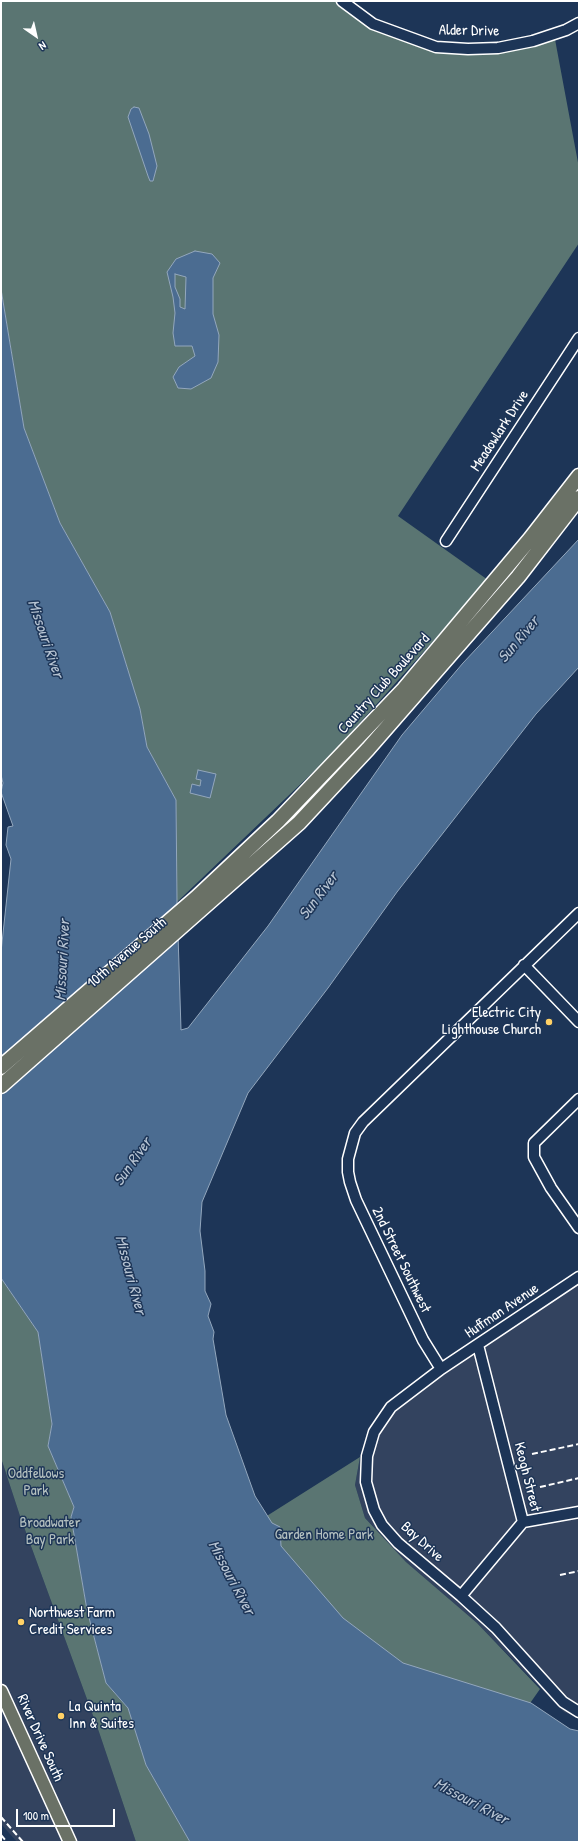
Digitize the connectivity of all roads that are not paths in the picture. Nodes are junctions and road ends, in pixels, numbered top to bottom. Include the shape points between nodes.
1 (342, 1) edge
2 (579, 22) edge
3 (579, 338) edge
4 (579, 476) edge
5 (579, 498) edge
6 (446, 541) dead end
7 (199, 904) junction
8 (579, 913) edge
9 (524, 965) junction
10 (579, 1022) edge
11 (1, 1067) edge
12 (1, 1086) edge
13 (579, 1099) edge
14 (579, 1228) edge
15 (579, 1277) edge
16 (478, 1346) junction
17 (442, 1369) junction
18 (579, 1512) edge
19 (523, 1522) junction
20 (461, 1596) junction
21 (1, 1690) edge
22 (579, 1712) edge
23 (70, 1842) edge

1 - 2 street, Alder Drive via 372,24 436,47 498,48 534,41 566,30
3 - 6 street, Meadowlark Drive
4 - 7 highway, Country Club Boulevard via 530,539 404,689
5 - 7 highway, Country Club Boulevard via 518,577 368,750 298,823
7 - 11 highway, 10th Avenue South
7 - 12 highway, 10th Avenue South
8 - 9 street
9 - 10 street
9 - 17 street, 2nd Street Southwest via 362,1122 355,1134 348,1158 350,1182 363,1214 423,1340
13 - 14 street via 534,1143 534,1157 551,1188
15 - 16 street, Huffman Avenue
16 - 17 street, Huffman Avenue
16 - 19 street, Keogh Street
17 - 20 street, Bay Drive via 391,1407 374,1432 367,1456 366,1482 374,1510 386,1529 398,1543
18 - 19 street
19 - 20 street, Keogh Street
20 - 22 street, Bay Drive via 496,1628 563,1702
21 - 23 main road, River Drive South

